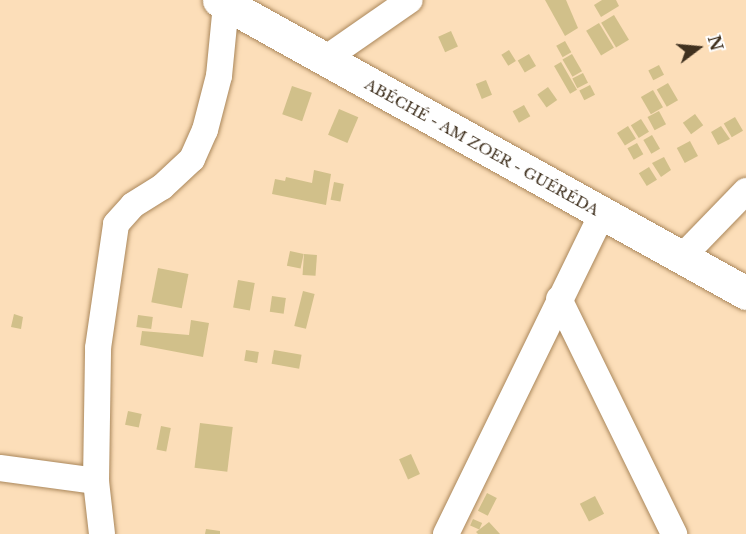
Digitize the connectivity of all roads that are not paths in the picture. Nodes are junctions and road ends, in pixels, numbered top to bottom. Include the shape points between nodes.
1 (410, 0) edge
2 (222, 2) edge
3 (325, 59) junction
4 (746, 191) edge
5 (602, 214) junction
6 (682, 257) junction
7 (746, 293) edge
8 (559, 299) junction
9 (0, 468) edge
10 (96, 482) junction
11 (102, 534) edge
12 (446, 534) edge
13 (674, 534) edge

1 - 3 street
2 - 3 main road, ABÉCHÉ - AM ZOER - GUÉRÉDA
2 - 10 street via 219,76 205,130 192,159 162,187 133,205 116,224 98,348
3 - 5 main road, ABÉCHÉ - AM ZOER - GUÉRÉDA
4 - 6 street
5 - 6 main road, ABÉCHÉ - AM ZOER - GUÉRÉDA
5 - 8 street
6 - 7 main road, ABÉCHÉ - AM ZOER - GUÉRÉDA
8 - 12 street
8 - 13 street
9 - 10 street
10 - 11 street

